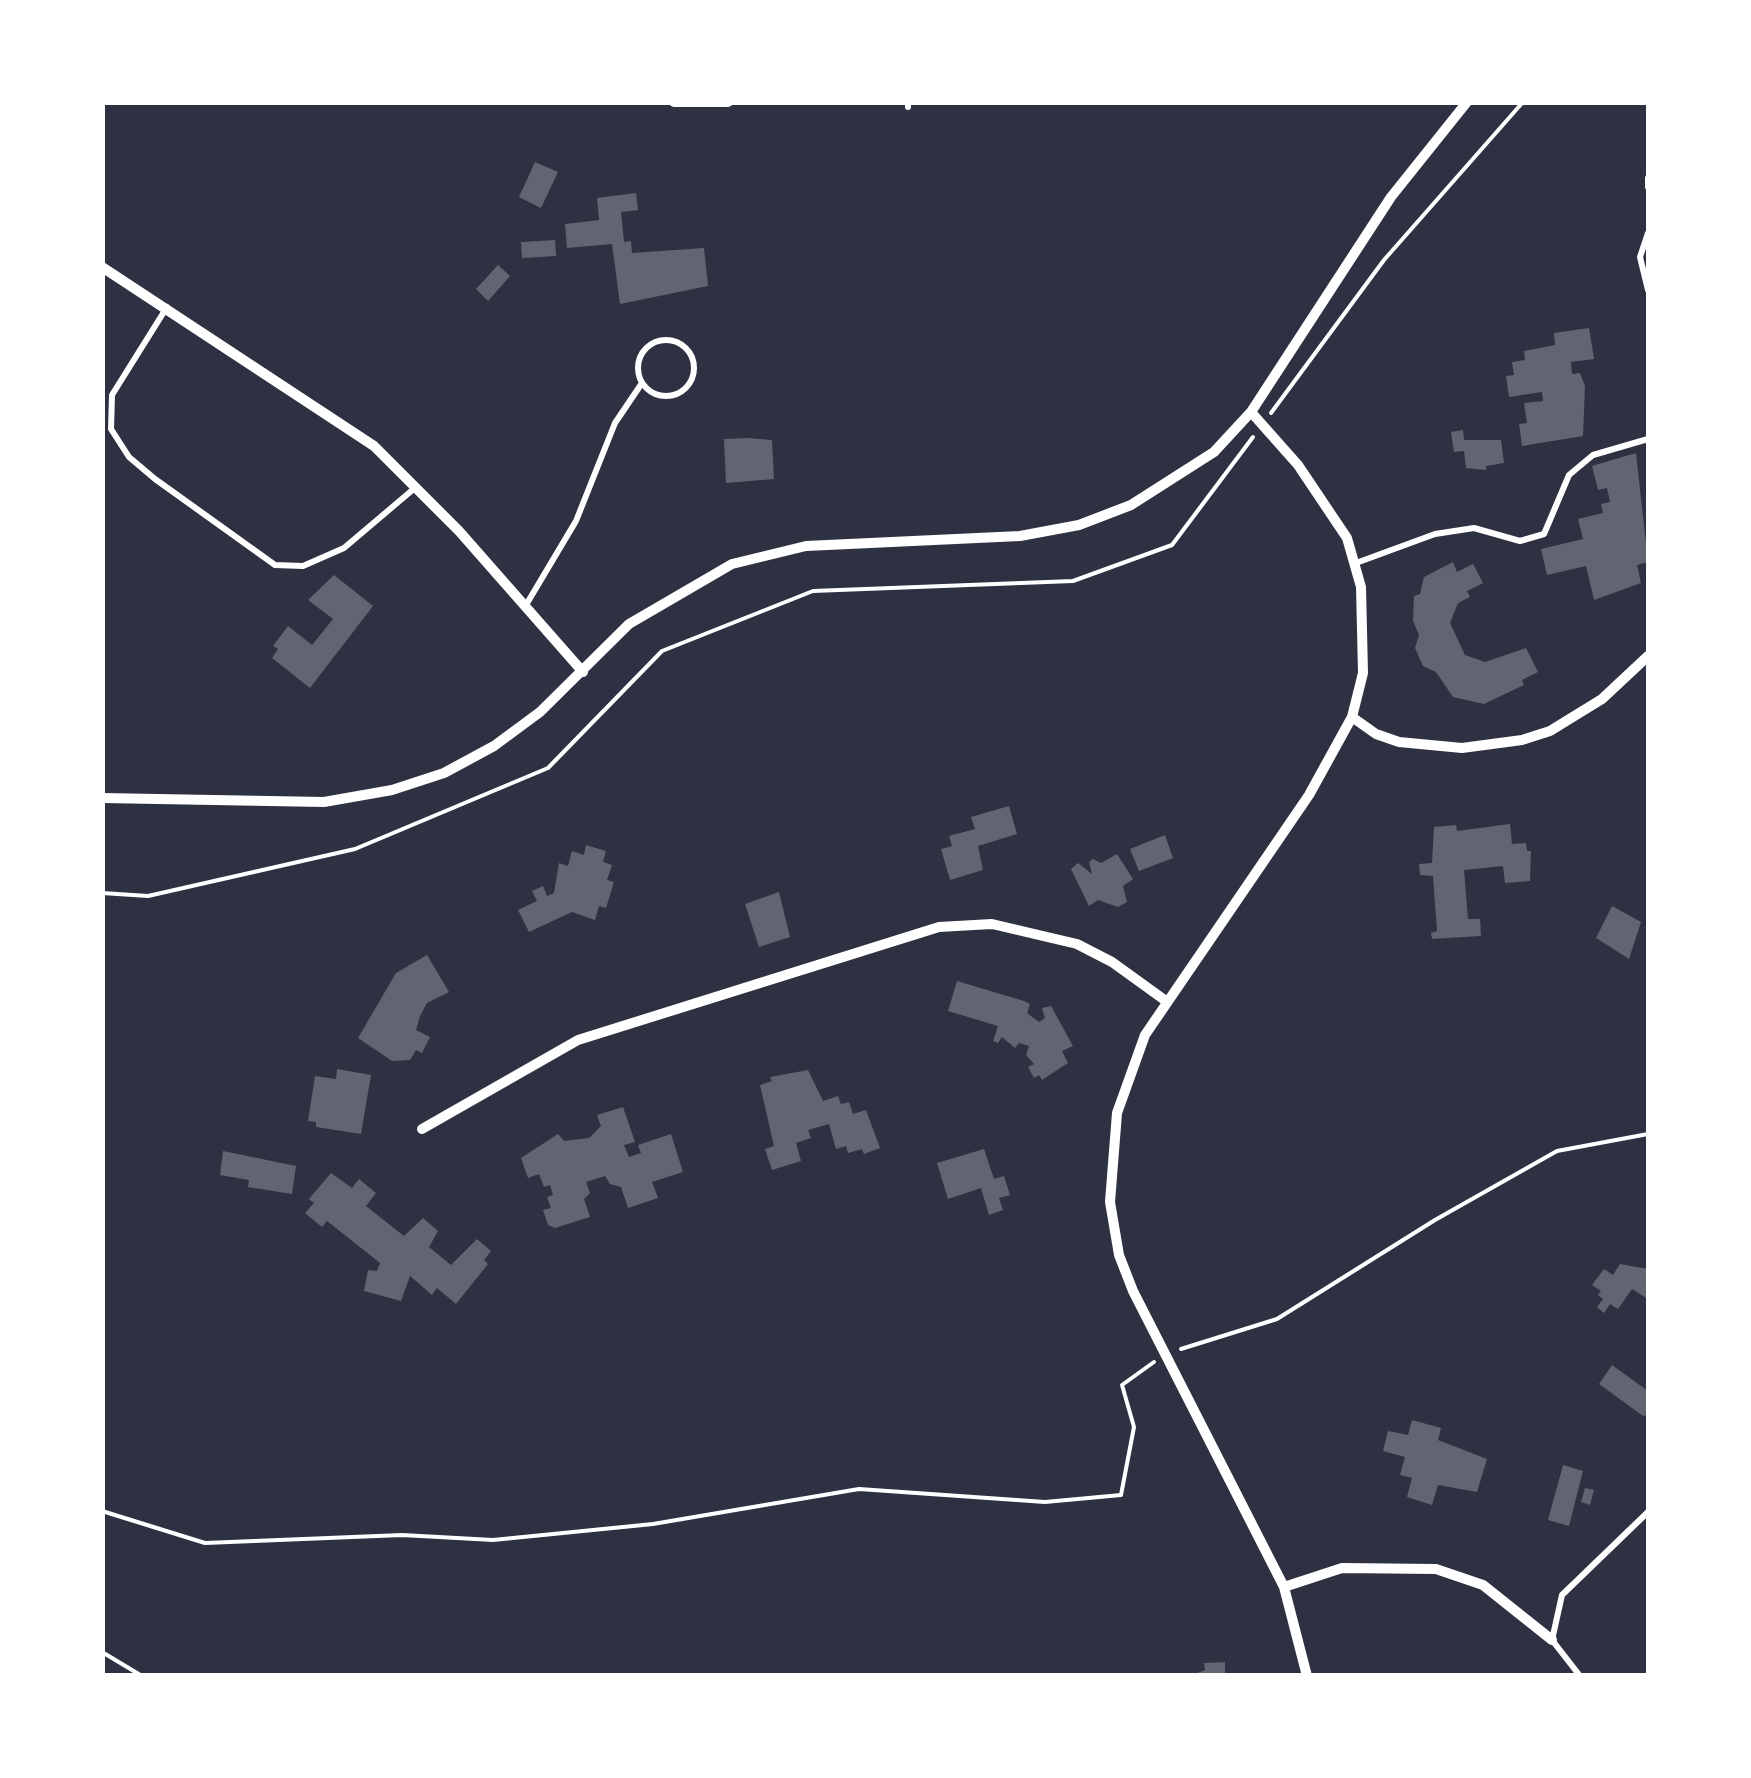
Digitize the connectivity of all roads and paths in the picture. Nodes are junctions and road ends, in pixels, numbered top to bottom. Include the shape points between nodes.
1 (674, 102) edge
2 (728, 102) edge
3 (1468, 102) edge
4 (1523, 102) edge
5 (1648, 178) edge
6 (1648, 186) edge
7 (1648, 233) edge
8 (102, 267) edge
9 (1648, 290) edge
10 (168, 306) junction
11 (642, 382) junction
12 (1251, 412) junction
13 (1260, 427) junction
14 (1648, 439) edge
15 (416, 486) junction
16 (1356, 564) junction
17 (526, 606) junction
18 (1648, 656) edge
19 (583, 672) junction
20 (1352, 718) junction
21 (102, 798) edge
22 (102, 893) edge
23 (1166, 1001) junction
24 (422, 1129) dead end
25 (1648, 1134) edge
26 (1164, 1354) junction
27 (102, 1512) edge
28 (1648, 1512) edge
29 (1284, 1586) junction
30 (1552, 1640) junction
31 (102, 1652) edge
32 (142, 1676) edge
33 (1308, 1676) edge
34 (1580, 1676) edge

1 - 2 street
3 - 12 street via 1392,197
4 - 13 path via 1384,260
5 - 6 lane
7 - 9 lane via 1640,257
8 - 10 street
10 - 15 street via 374,446
10 - 15 lane via 112,395 111,428 155,480 275,566 303,566 344,548
11 - 11 lane via 660,396 681,392 694,376 690,354 673,341 652,344 639,361
11 - 17 lane via 615,423 576,520
12 - 13 street
12 - 19 street via 1176,481 1078,525 1020,536 806,546 732,564 630,624
13 - 16 street via 1328,504
13 - 22 path via 1172,545 1073,581 813,591 662,651 548,768 355,849 148,896
14 - 16 lane via 1593,455 1569,475 1544,534 1520,540 1474,528 1436,534
15 - 17 street
16 - 20 street via 1363,673
17 - 19 street
18 - 20 street via 1589,708 1522,740 1462,748 1399,742
19 - 21 street via 494,746 392,790 324,802
20 - 23 street via 1309,794
23 - 24 street via 1078,944 992,924 939,927 578,1040
23 - 26 street via 1127,1074 1113,1140 1110,1202 1119,1255
25 - 26 path via 1557,1151 1277,1319
26 - 27 path via 1122,1385 1134,1426 1121,1495 1045,1502 859,1489 653,1524 494,1540 402,1534 205,1543
26 - 29 street
28 - 30 lane via 1562,1594
29 - 30 street via 1342,1568 1436,1569 1483,1585
29 - 33 street
30 - 34 lane
31 - 32 path

